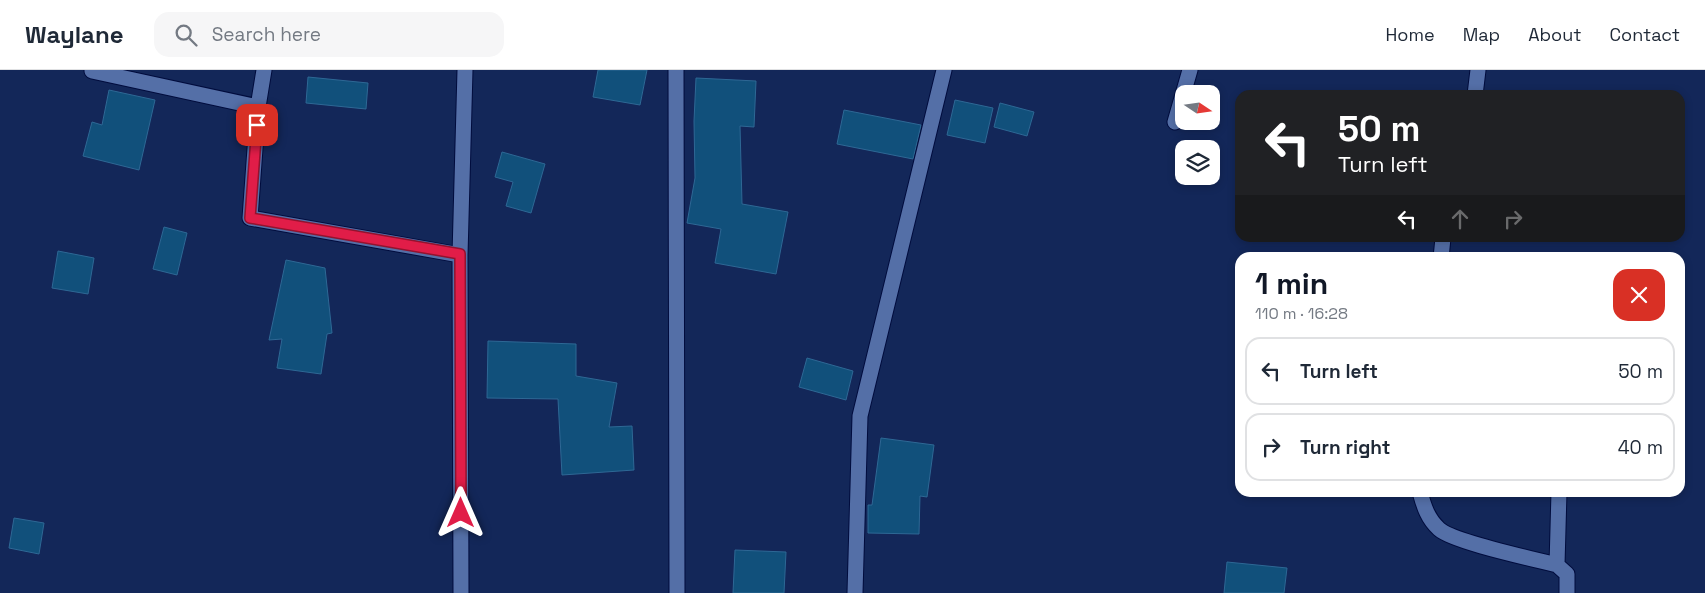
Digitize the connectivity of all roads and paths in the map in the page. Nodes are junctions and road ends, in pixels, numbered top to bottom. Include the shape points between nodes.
1 (264, 70) edge
2 (465, 70) edge
3 (676, 70) edge
4 (944, 70) edge
5 (1190, 70) edge
6 (1478, 70) edge
7 (92, 71) edge
8 (1186, 85) edge
9 (1476, 90) edge
10 (258, 107) junction
11 (460, 254) junction
12 (1422, 497) edge
13 (1559, 497) edge
14 (1557, 565) junction
15 (461, 593) edge
16 (677, 593) edge
17 (855, 593) edge
18 (1567, 593) edge

1 - 10 street
2 - 11 street
3 - 16 street
4 - 17 street via 860,416
5 - 8 street
6 - 9 street
7 - 10 street
10 - 11 street via 250,218
11 - 15 street
12 - 14 street via 1428,518 1441,531
13 - 14 street
14 - 18 street via 1567,574

